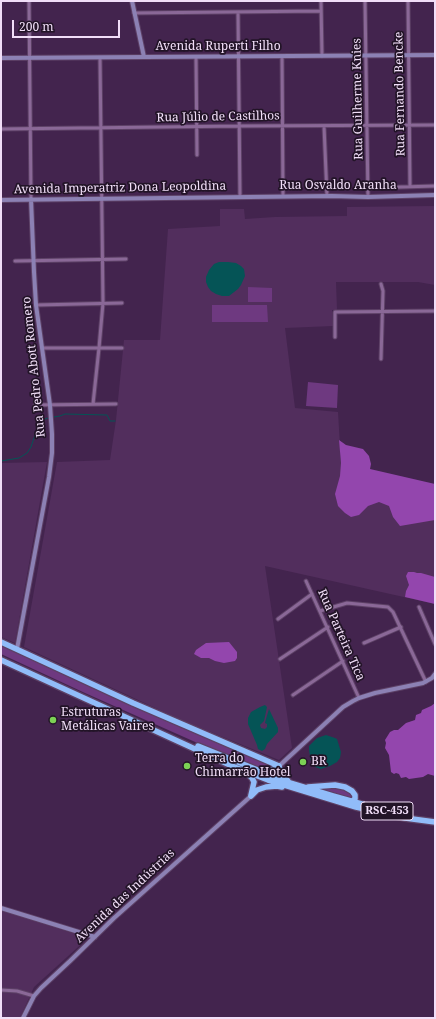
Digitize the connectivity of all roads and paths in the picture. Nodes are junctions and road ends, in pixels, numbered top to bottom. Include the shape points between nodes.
1 (29, 1) edge
2 (132, 1) edge
3 (321, 1) edge
4 (365, 1) edge
5 (408, 1) edge
6 (321, 11) junction
7 (238, 12) junction
8 (134, 13) junction
9 (435, 55) edge
10 (282, 56) junction
11 (322, 56) junction
12 (366, 56) junction
13 (409, 56) junction
14 (144, 57) junction
15 (196, 57) junction
16 (239, 57) junction
17 (1, 58) edge
18 (30, 58) junction
19 (100, 58) junction
20 (410, 125) junction
21 (435, 125) edge
22 (196, 126) junction
23 (240, 126) junction
24 (283, 126) junction
25 (324, 126) junction
26 (367, 126) junction
27 (101, 128) junction
28 (1, 129) edge
29 (30, 129) junction
30 (197, 154) dead end
31 (410, 186) junction
32 (435, 186) edge
33 (368, 188) junction
34 (435, 195) edge
35 (283, 196) junction
36 (327, 196) junction
37 (240, 197) junction
38 (368, 197) junction
39 (102, 199) junction
40 (1, 200) edge
41 (31, 200) junction
42 (126, 259) dead end
43 (102, 260) junction
44 (15, 261) dead end
45 (33, 261) junction
46 (381, 284) dead end
47 (103, 303) junction
48 (122, 303) dead end
49 (36, 305) junction
50 (382, 311) junction
51 (435, 311) edge
52 (335, 337) dead end
53 (42, 348) junction
54 (99, 348) junction
55 (122, 348) dead end
56 (381, 359) dead end
57 (92, 404) junction
58 (116, 404) dead end
59 (35, 405) dead end
60 (50, 405) junction
61 (306, 581) dead end
62 (312, 594) junction
63 (419, 607) dead end
64 (320, 610) junction
65 (278, 620) dead end
66 (401, 627) junction
67 (328, 628) junction
68 (1, 642) edge
69 (364, 643) dead end
70 (435, 644) edge
71 (17, 649) junction
72 (1, 656) edge
73 (280, 659) dead end
74 (1, 660) edge
75 (342, 661) junction
76 (435, 674) edge
77 (426, 682) junction
78 (293, 695) dead end
79 (359, 698) junction
80 (232, 766) junction
81 (279, 766) junction
82 (260, 771) junction
83 (290, 783) junction
84 (302, 788) junction
85 (251, 796) junction
86 (339, 802) junction
87 (352, 802) junction
88 (421, 820) junction
89 (435, 822) edge
90 (1, 908) edge
91 (95, 937) junction
92 (1, 990) edge
93 (34, 996) junction
94 (23, 1018) edge

1 - 18 street
2 - 8 main road
3 - 6 street
4 - 12 street, Rua Guilherme Knies
5 - 13 street, Rua Fernando Bencke
6 - 7 street
6 - 11 street
7 - 8 street
7 - 16 street
8 - 14 main road
9 - 13 main road, Avenida Ruperti Filho
10 - 11 main road, Avenida Ruperti Filho
10 - 16 main road, Avenida Ruperti Filho
10 - 24 street
11 - 12 main road, Avenida Ruperti Filho
12 - 13 main road, Avenida Ruperti Filho
12 - 26 street, Rua Guilherme Knies
13 - 20 street, Rua Fernando Bencke
14 - 15 main road, Avenida Ruperti Filho
14 - 19 main road, Avenida Ruperti Filho
15 - 16 main road, Avenida Ruperti Filho
15 - 22 street
16 - 23 street
17 - 18 main road, Avenida Ruperti Filho
18 - 19 main road, Avenida Ruperti Filho
18 - 29 street
19 - 27 street
20 - 21 street, Rua Júlio de Castilhos
20 - 26 street, Rua Júlio de Castilhos
20 - 31 street, Rua Fernando Bencke
22 - 23 street, Rua Júlio de Castilhos
22 - 27 street, Rua Júlio de Castilhos
22 - 30 street
23 - 24 street, Rua Júlio de Castilhos
23 - 37 street
24 - 25 street, Rua Júlio de Castilhos
24 - 35 street
25 - 26 street, Rua Júlio de Castilhos
25 - 36 street
26 - 33 street, Rua Guilherme Knies
27 - 29 street, Rua Júlio de Castilhos
27 - 39 street
28 - 29 street, Rua Júlio de Castilhos
29 - 41 street
31 - 32 street
31 - 33 street
33 - 38 street, Rua Guilherme Knies
34 - 38 main road, Rua Osvaldo Aranha
35 - 36 main road, Rua Osvaldo Aranha
35 - 37 main road, Rua Osvaldo Aranha
36 - 38 main road, Rua Osvaldo Aranha
37 - 39 main road, Avenida Imperatriz Dona Leopoldina
39 - 41 main road, Avenida Imperatriz Dona Leopoldina
39 - 43 street
40 - 41 main road, Avenida Imperatriz Dona Leopoldina
41 - 45 main road, Rua Pedro Abott Romero
42 - 43 street
43 - 45 street
43 - 47 street
44 - 45 street
45 - 49 main road, Rua Pedro Abott Romero
46 - 50 street
47 - 48 street
47 - 49 street
47 - 54 street
49 - 53 main road, Rua Pedro Abott Romero
50 - 51 street
50 - 52 street via 335,312
50 - 56 street
53 - 54 street
53 - 60 main road, Rua Pedro Abott Romero
54 - 55 street
54 - 57 street
57 - 58 street
57 - 60 street
59 - 60 street
60 - 71 main road, Rua Pedro Abott Romero via 51,465
61 - 62 street, Rua Parteira Tica
62 - 64 street, Rua Parteira Tica
62 - 65 street
63 - 70 street
64 - 66 street via 348,603 388,607
64 - 67 street, Rua Parteira Tica
66 - 69 street
66 - 77 street
67 - 73 street
67 - 75 street, Rua Parteira Tica
68 - 71 highway
71 - 81 highway via 133,703
72 - 82 highway, RSC-453 via 194,745
74 - 80 highway, RSC-453
75 - 78 street
75 - 79 street, Rua Parteira Tica
76 - 77 main road
77 - 79 main road
79 - 81 main road via 343,707
80 - 84 highway, RSC-453 via 268,780
80 - 85 highway via 252,778 254,784
81 - 82 highway
81 - 83 highway via 283,777
82 - 83 highway, RSC-453
83 - 84 highway, RSC-453
84 - 85 highway via 266,787 257,790
84 - 86 highway, RSC-453
84 - 87 highway, RSC-453
84 - 87 highway via 340,786 354,793 356,797
85 - 91 main road, Avenida das Indústrias
86 - 87 highway
86 - 88 highway, RSC-453 via 375,812
87 - 88 highway, RSC-453
88 - 89 highway, RSC-453
90 - 91 main road
91 - 93 main road, Avenida das Indústrias
92 - 93 street
93 - 94 main road, Avenida das Indústrias

